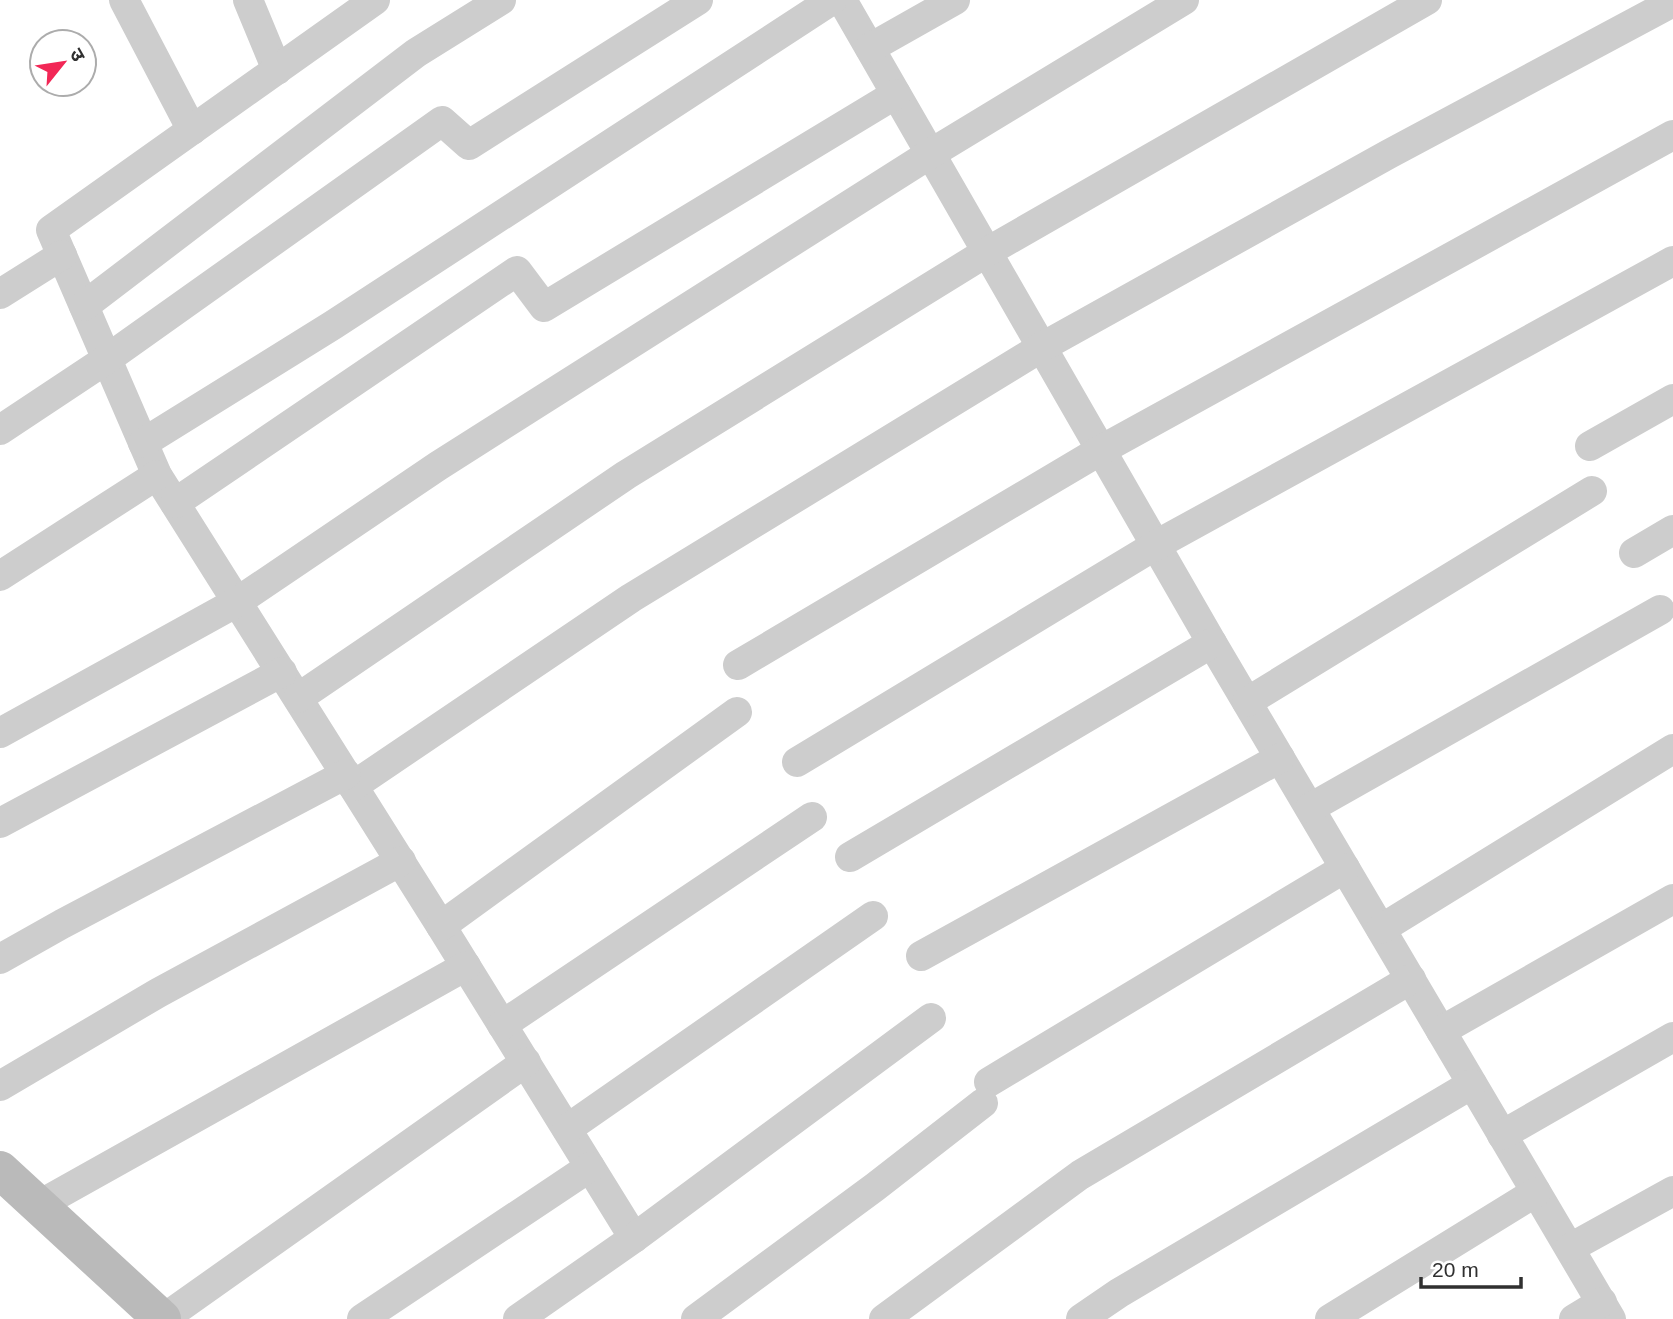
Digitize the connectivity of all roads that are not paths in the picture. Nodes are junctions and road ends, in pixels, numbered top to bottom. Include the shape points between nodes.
1 (124, 0) edge
2 (248, 0) edge
3 (375, 0) edge
4 (501, 0) edge
5 (698, 0) edge
6 (832, 0) edge
7 (842, 0) edge
8 (955, 0) edge
9 (1184, 0) edge
10 (1427, 0) edge
11 (1673, 2) edge
12 (870, 48) junction
13 (277, 70) junction
14 (896, 94) junction
15 (192, 130) junction
16 (1673, 135) edge
17 (930, 154) junction
18 (987, 252) junction
19 (62, 255) junction
20 (1673, 261) edge
21 (0, 294) edge
22 (84, 306) junction
23 (1042, 347) junction
24 (107, 359) junction
25 (1673, 399) edge
26 (0, 430) edge
27 (143, 443) junction
28 (1590, 446) dead end
29 (1101, 450) junction
30 (157, 475) junction
31 (1592, 491) dead end
32 (174, 503) junction
33 (1673, 530) edge
34 (1156, 545) junction
35 (1634, 553) dead end
36 (0, 576) edge
37 (237, 602) junction
38 (1660, 610) dead end
39 (1212, 643) junction
40 (738, 665) dead end
41 (282, 672) junction
42 (298, 698) junction
43 (1247, 702) junction
44 (737, 712) dead end
45 (0, 733) edge
46 (1673, 749) edge
47 (1280, 758) junction
48 (797, 762) dead end
49 (350, 780) junction
50 (1310, 808) junction
51 (811, 817) dead end
52 (0, 823) edge
53 (850, 857) dead end
54 (401, 861) junction
55 (1345, 868) junction
56 (1673, 899) edge
57 (873, 916) dead end
58 (441, 926) junction
59 (1381, 929) junction
60 (921, 956) dead end
61 (0, 959) edge
62 (466, 966) junction
63 (1411, 979) junction
64 (931, 1018) dead end
65 (502, 1025) junction
66 (1441, 1031) junction
67 (1673, 1037) edge
68 (526, 1062) junction
69 (1472, 1084) junction
70 (0, 1086) edge
71 (567, 1129) junction
72 (1502, 1135) junction
73 (590, 1167) junction
74 (2, 1175) edge
75 (1673, 1191) edge
76 (1536, 1192) junction
77 (39, 1205) junction
78 (634, 1238) junction
79 (1570, 1248) junction
80 (1606, 1311) edge
81 (162, 1319) edge
82 (362, 1319) edge
83 (519, 1319) edge
84 (696, 1319) edge
85 (884, 1319) edge
86 (1081, 1319) edge
87 (1330, 1319) edge
88 (1574, 1319) edge

1 - 15 street
2 - 13 street
3 - 13 street
4 - 22 street via 416,53
5 - 24 street via 469,145 442,121
6 - 27 street via 334,325
7 - 12 street
8 - 12 street
9 - 17 street
10 - 18 street
11 - 23 street
12 - 14 street
13 - 15 street
14 - 17 street
14 - 32 street via 544,306 517,271
15 - 19 street via 51,230
16 - 29 street
17 - 18 street
17 - 37 street via 438,466
18 - 23 street
18 - 42 street via 625,475
19 - 21 street
19 - 22 street
20 - 34 street
22 - 24 street
23 - 29 street
23 - 49 street via 631,598
24 - 26 street
24 - 27 street
25 - 28 street
27 - 30 street
29 - 34 street
29 - 40 street
30 - 32 street
30 - 36 street
31 - 43 street
32 - 37 street
33 - 35 street
34 - 39 street
34 - 48 street
37 - 41 street
37 - 45 street
38 - 50 street
39 - 43 street
39 - 53 street
41 - 42 street
41 - 52 street
42 - 49 street
43 - 47 street
44 - 58 street
46 - 59 street
47 - 50 street
47 - 60 street
49 - 54 street
49 - 61 street
50 - 55 street
51 - 65 street
54 - 58 street
54 - 70 street via 158,993
55 - 59 street
55 - 84 street via 986,1092 875,1187
56 - 66 street
57 - 71 street
58 - 62 street
59 - 63 street
62 - 65 street
62 - 77 street
63 - 66 street
63 - 85 street via 1080,1175
64 - 78 street
65 - 68 street
66 - 69 street
67 - 72 street
68 - 71 street
68 - 81 street
69 - 72 street
69 - 86 street
71 - 73 street
72 - 76 street
73 - 78 street
73 - 82 street
74 - 77 main road
75 - 79 street
76 - 79 street
76 - 87 street
77 - 81 main road
78 - 83 street
79 - 80 street
80 - 88 street

